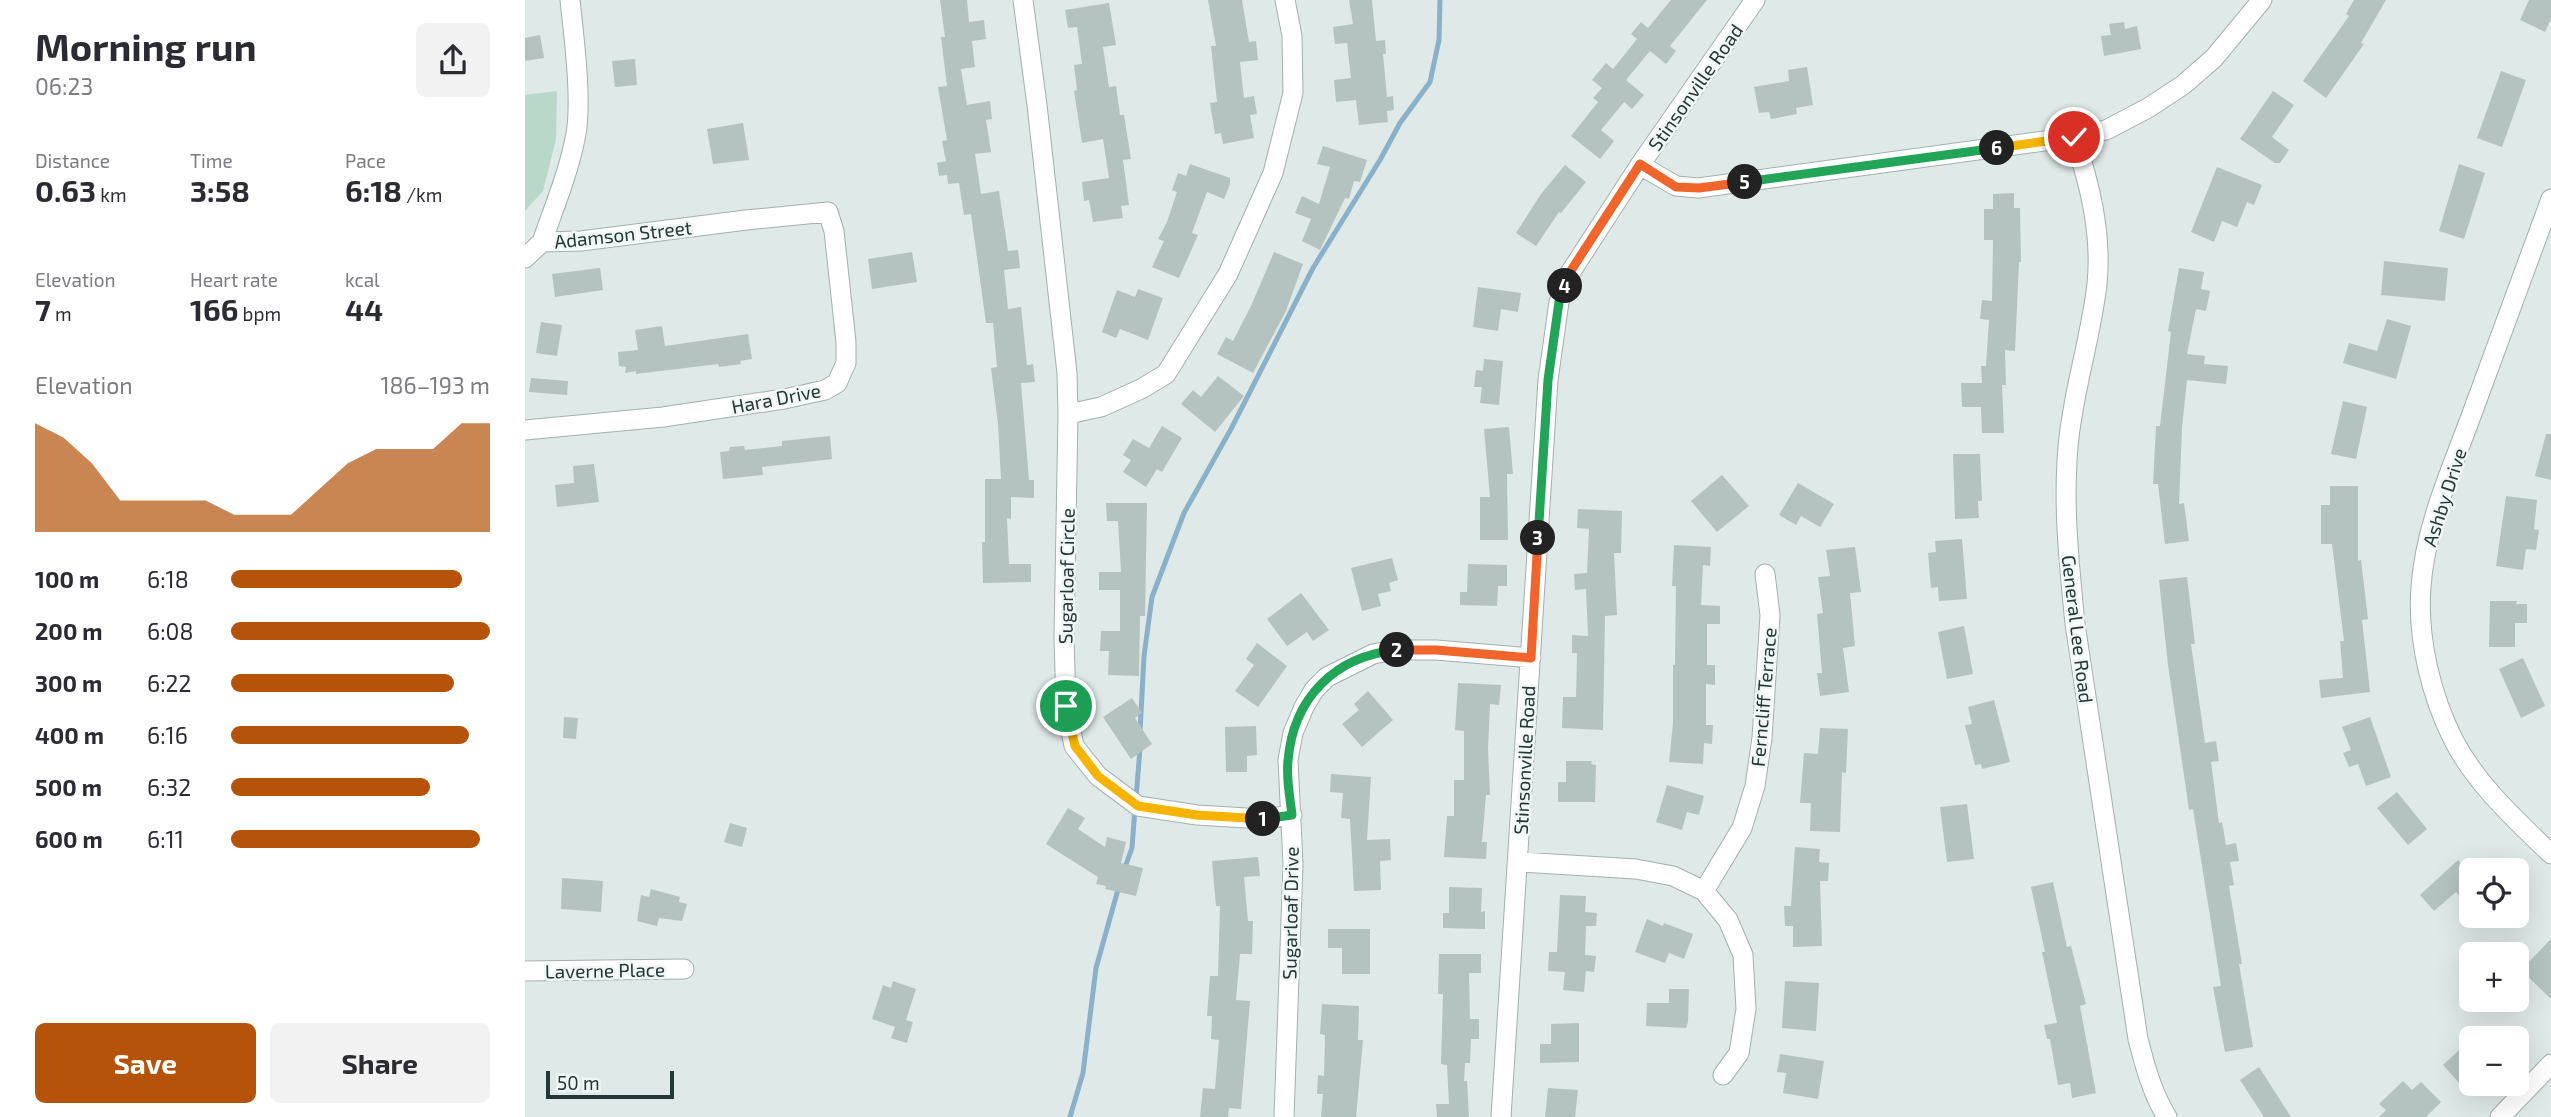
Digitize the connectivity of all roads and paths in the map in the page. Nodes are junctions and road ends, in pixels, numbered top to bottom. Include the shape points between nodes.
1 (570, 0) edge
2 (1023, 0) edge
3 (1285, 0) edge
4 (1755, 0) edge
5 (2262, 0) edge
6 (2074, 137) junction
7 (1640, 164) junction
8 (2551, 199) edge
9 (728, 222) joint
10 (542, 242) junction
11 (525, 258) edge
12 (1068, 414) junction
13 (525, 430) edge
14 (1765, 574) dead end
15 (1531, 658) junction
16 (1292, 815) junction
17 (2551, 854) edge
18 (1518, 862) junction
19 (1704, 891) junction
20 (684, 969) dead end
21 (525, 971) edge
22 (2551, 1064) edge
23 (1723, 1075) dead end
24 (1284, 1117) edge
25 (1501, 1117) edge
26 (2167, 1117) edge
27 (2500, 1117) edge

1 - 10 street via 577,131
2 - 12 street, Sugarloaf Circle
3 - 12 street via 1292,37 1293,93 1273,173 1228,274 1165,374 1101,407
4 - 7 street, Stinsonville Road
5 - 6 street via 2214,58 2183,85 2106,130
6 - 7 street via 1699,188 1676,187
6 - 26 street, General Lee Road via 2089,182 2098,259 2069,439 2068,556 2138,1039 2158,1104
7 - 15 street, Stinsonville Road via 1570,272 1559,302 1548,380
8 - 17 street, Ashby Drive via 2436,510 2421,588 2421,628 2436,696 2455,742 2494,796
9 - 10 street, Adamson Street
9 - 13 street, Hara Drive via 828,212 846,342 846,363 837,383 784,399
10 - 11 street, Adamson Street
12 - 16 street, Sugarloaf Circle via 1064,638 1066,706 1075,746 1098,776 1138,806 1263,819
14 - 19 street, Ferncliff Terrace via 1770,615 1755,786 1742,828
15 - 16 street, Sugarloaf Drive via 1395,650 1373,653 1327,677 1304,706 1293,733 1288,773
15 - 18 street, Stinsonville Road
16 - 24 street, Sugarloaf Drive
18 - 19 street via 1636,869 1673,876
18 - 25 street, Stinsonville Road
19 - 23 street via 1728,920 1743,955 1746,1009 1739,1054
20 - 21 street, Laverne Place
22 - 27 street

